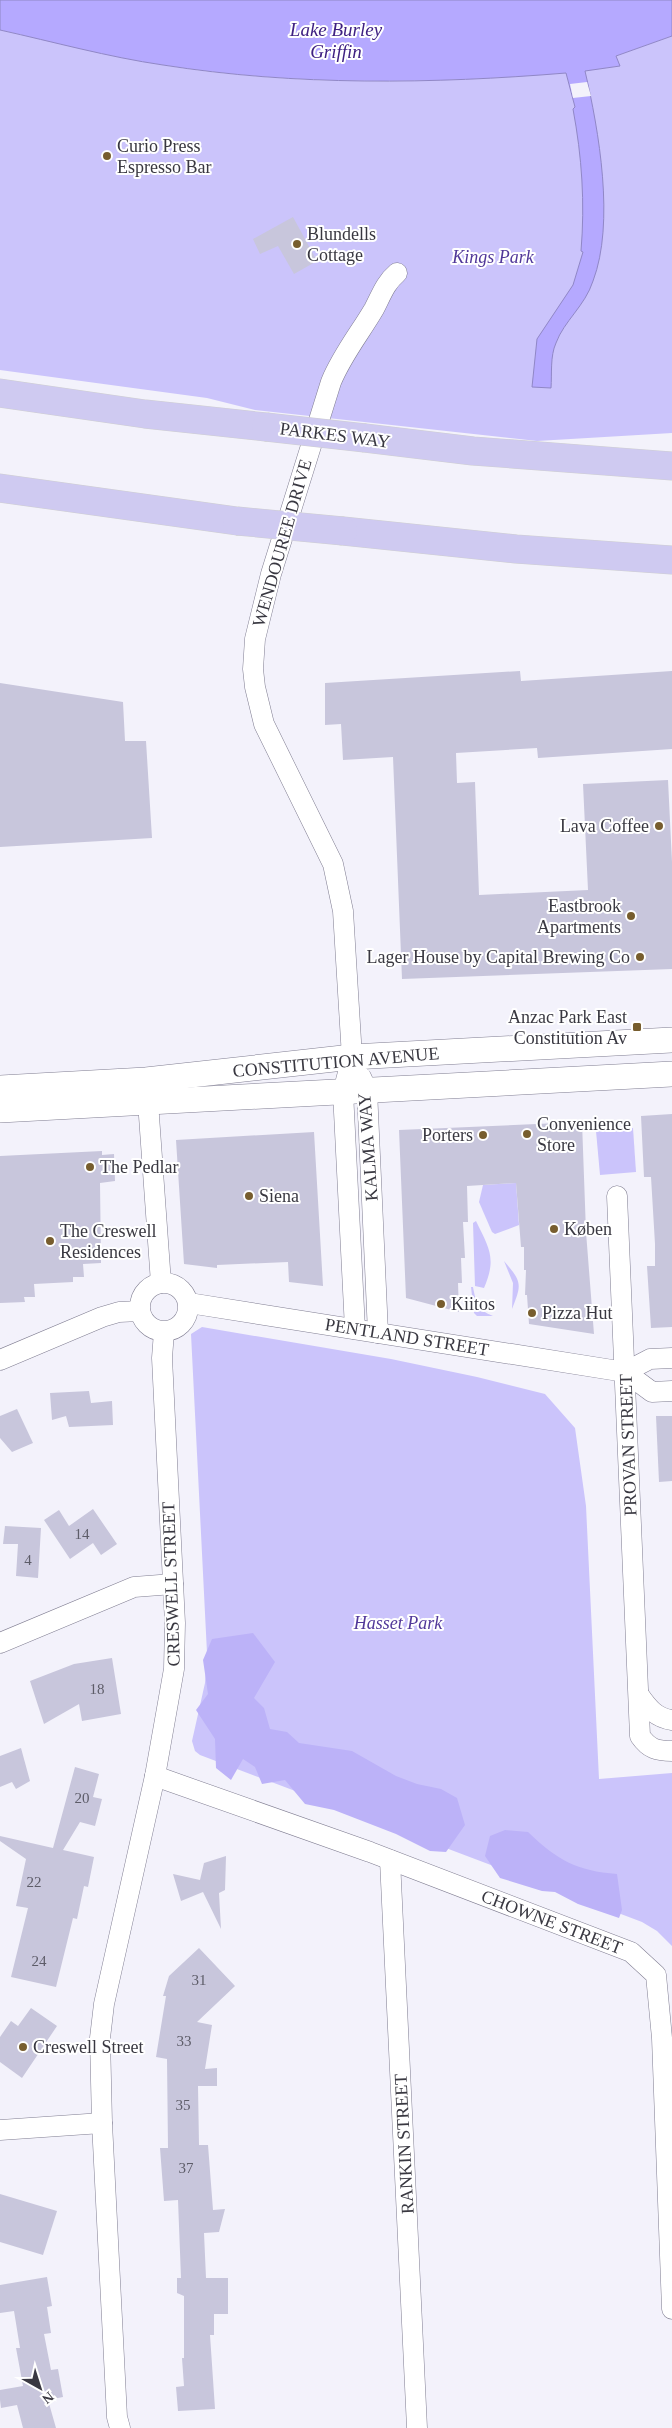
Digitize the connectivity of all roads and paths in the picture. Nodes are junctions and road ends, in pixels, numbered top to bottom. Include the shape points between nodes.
1 (397, 273) dead end
2 (0, 393) edge
3 (672, 466) edge
4 (0, 488) edge
5 (672, 560) edge
6 (672, 1040) edge
7 (352, 1057) junction
8 (672, 1074) edge
9 (0, 1088) edge
10 (355, 1091) junction
11 (148, 1102) junction
12 (0, 1110) edge
13 (617, 1196) dead end
14 (161, 1283) junction
15 (189, 1303) junction
16 (140, 1311) junction
17 (355, 1329) junction
18 (164, 1332) junction
19 (378, 1333) junction
20 (672, 1358) edge
21 (0, 1360) edge
22 (625, 1372) junction
23 (672, 1391) edge
24 (172, 1584) junction
25 (0, 1643) edge
26 (639, 1695) junction
27 (672, 1720) edge
28 (672, 1751) edge
29 (155, 1776) junction
30 (390, 1860) junction
31 (668, 2090) edge
32 (102, 2123) junction
33 (0, 2130) edge
34 (672, 2309) edge
35 (120, 2428) edge
36 (417, 2428) edge

1 - 7 street, WENDOUREE DRIVE via 386,284 331,382 271,574 255,639 254,687 264,724 333,864 343,911
2 - 3 main road, PARKES WAY, bridge via 145,414 473,451
4 - 5 main road, bridge via 237,521 516,549
6 - 7 street, CONSTITUTION AVENUE
7 - 9 street, CONSTITUTION AVENUE via 146,1080
7 - 10 street, KALMA WAY
8 - 10 street, CONSTITUTION AVENUE
10 - 11 street, CONSTITUTION AVENUE
10 - 17 street, KALMA WAY
10 - 19 street, KALMA WAY
11 - 12 street, CONSTITUTION AVENUE
11 - 14 street
13 - 22 street, PROVAN STREET
14 - 15 street via 182,1289
14 - 16 street via 147,1290 140,1303
15 - 17 street, PENTLAND STREET
15 - 18 street via 183,1323
16 - 18 street via 146,1323
16 - 21 street via 102,1317
17 - 19 street, PENTLAND STREET
18 - 24 street, CRESWELL STREET via 163,1387
19 - 22 street, PENTLAND STREET
20 - 22 street via 650,1359
22 - 23 street, PENTLAND STREET via 652,1392
22 - 26 street, PROVAN STREET
24 - 25 street via 134,1587
24 - 29 street, CRESWELL STREET via 174,1669
26 - 27 street via 652,1712
26 - 28 street, PROVAN STREET via 640,1736 657,1751
29 - 30 street, CHOWNE STREET
29 - 32 street, CRESWELL STREET via 103,2012 100,2058
30 - 31 street, CHOWNE STREET via 631,1952 656,1975
30 - 36 street, RANKIN STREET
31 - 34 street, CHOWNE STREET
32 - 33 street
32 - 35 street, CRESWELL STREET

